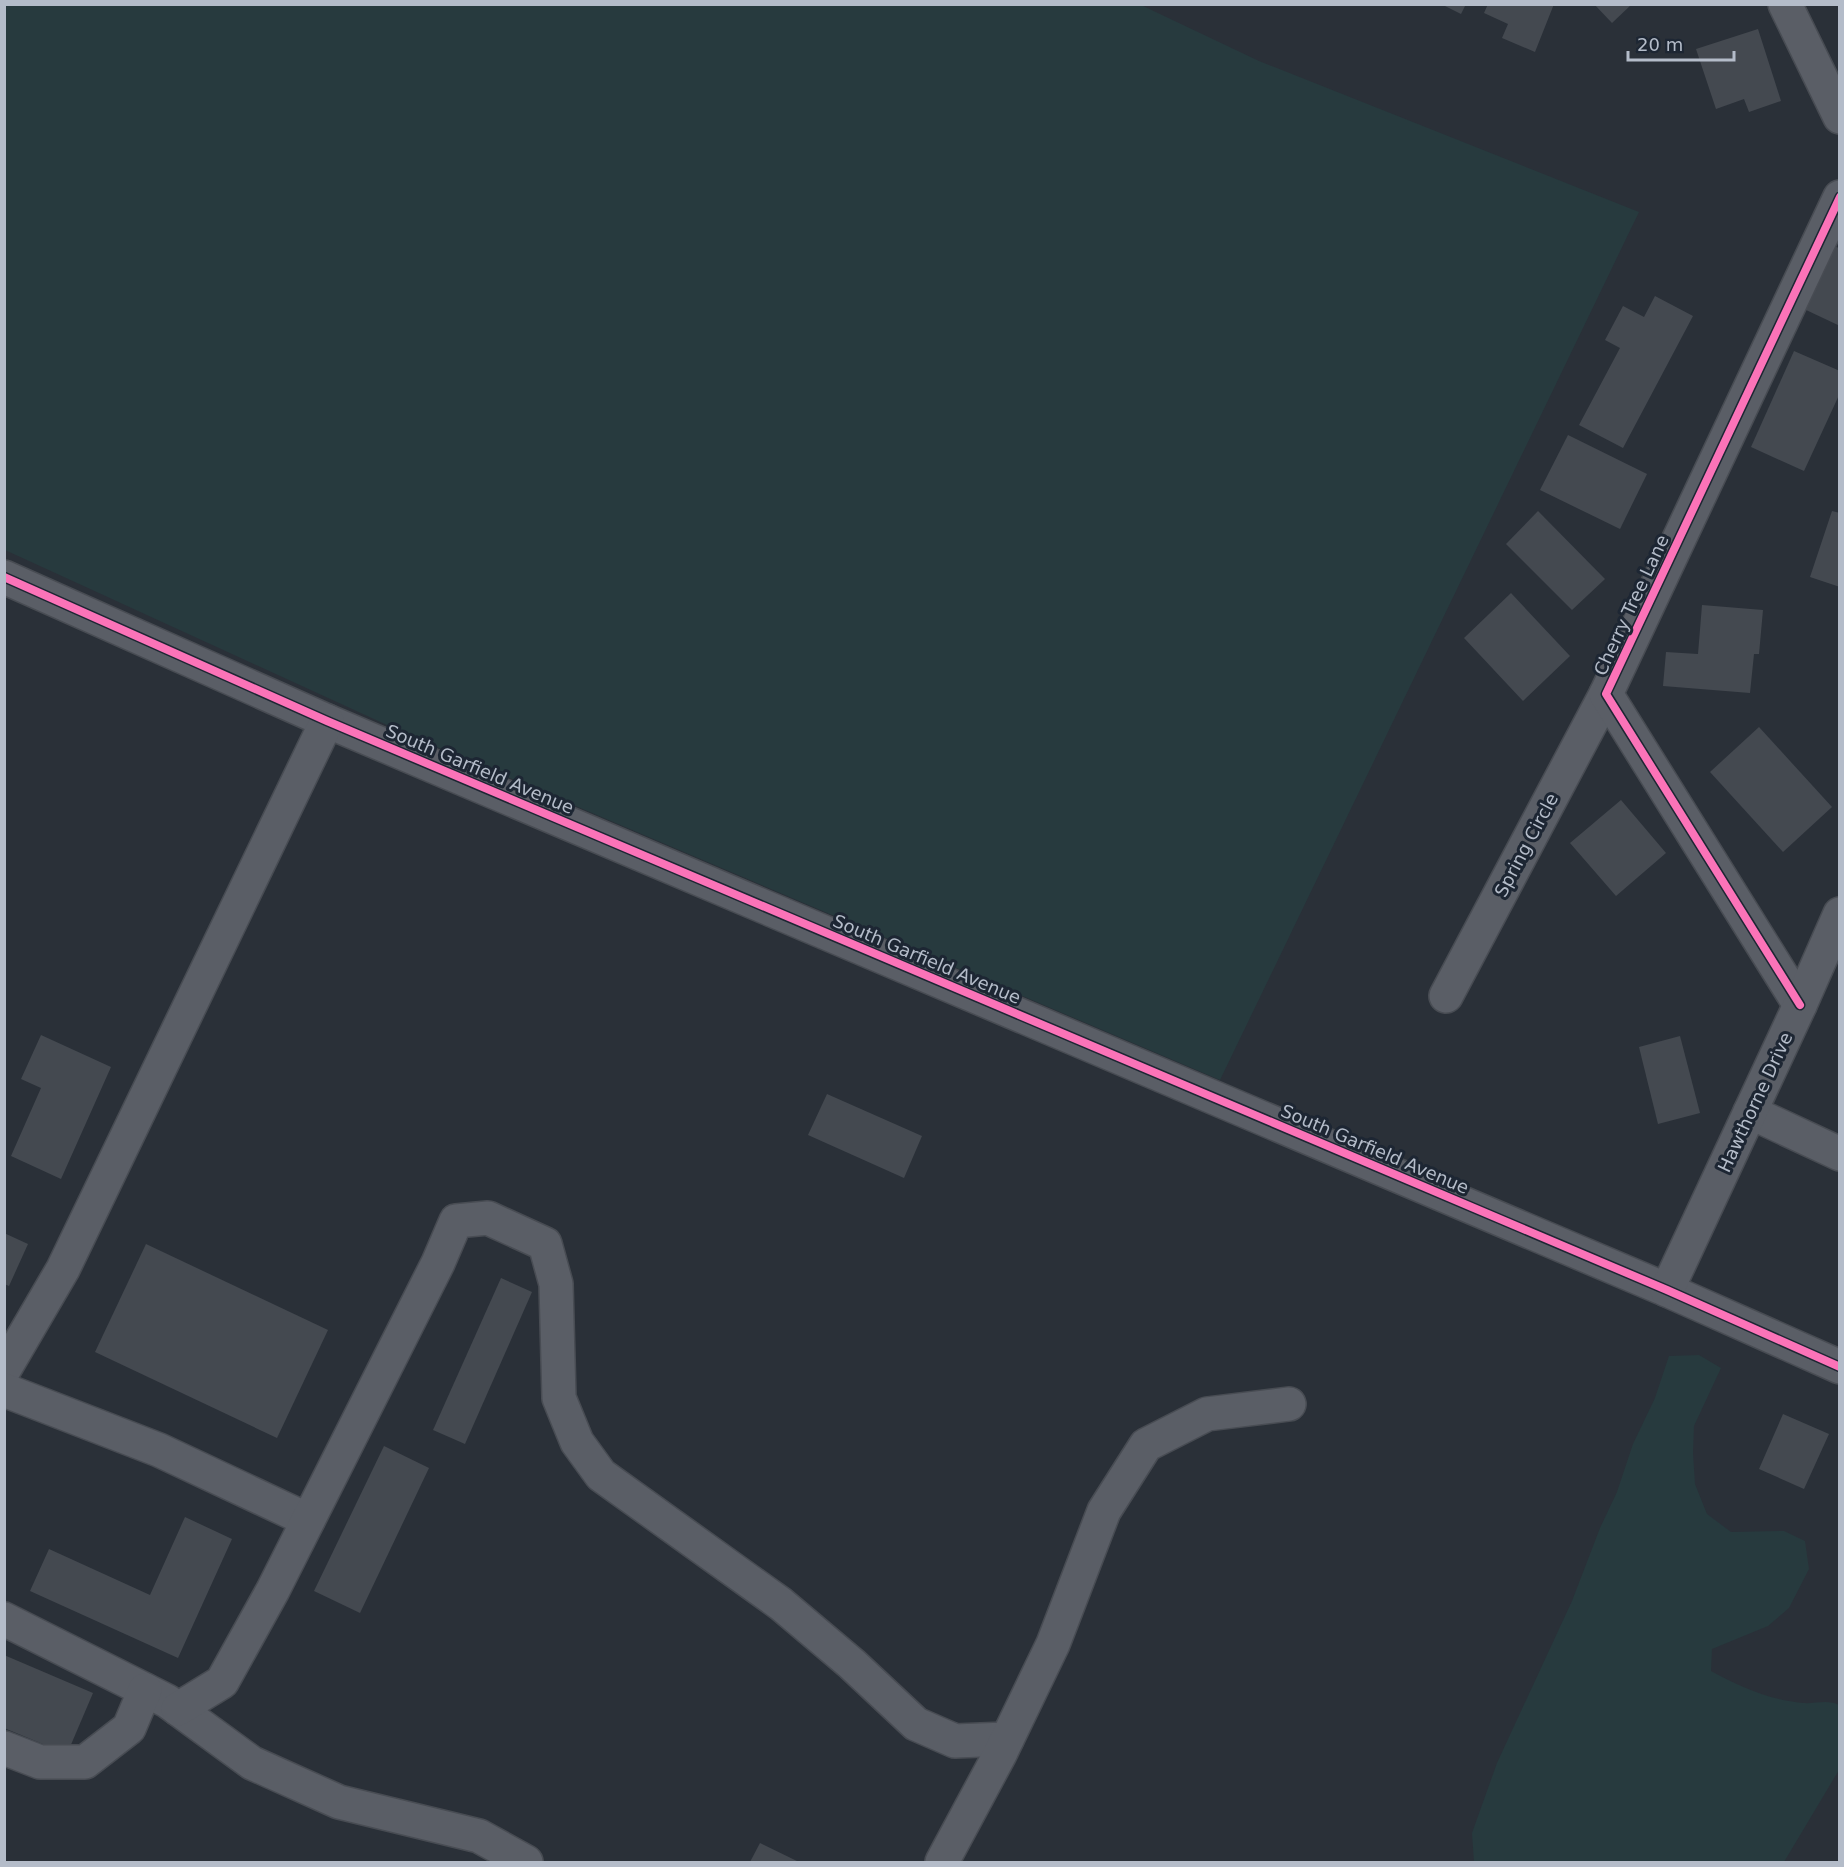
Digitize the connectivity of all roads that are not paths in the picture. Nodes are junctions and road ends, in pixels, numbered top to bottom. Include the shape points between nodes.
1 (1785, 4) edge
2 (1839, 117) edge
3 (1839, 197) edge
4 (4, 577) edge
5 (1606, 694) junction
6 (327, 720) junction
7 (1839, 914) edge
8 (1446, 996) dead end
9 (1800, 1005) junction
10 (1750, 1112) junction
11 (1839, 1154) edge
12 (1667, 1290) junction
13 (1839, 1367) edge
14 (4, 1370) edge
15 (4, 1390) edge
16 (1288, 1404) dead end
17 (308, 1520) junction
18 (4, 1619) edge
19 (145, 1690) junction
20 (178, 1709) junction
21 (1007, 1739) junction
22 (4, 1748) edge
23 (526, 1863) edge
24 (942, 1863) edge

1 - 2 street
3 - 5 street, Cherry Tree Lane
4 - 6 street, South Garfield Avenue
5 - 8 street, Spring Circle
5 - 9 street, Cherry Tree Lane
6 - 12 street, South Garfield Avenue
6 - 14 street via 63,1269
7 - 9 street, Hawthorne Drive
9 - 10 street, Hawthorne Drive
10 - 11 street
10 - 12 street, Hawthorne Drive
12 - 13 street, South Garfield Avenue
15 - 17 street via 159,1450
16 - 21 street via 1207,1414 1146,1445 1104,1511 1053,1644
17 - 20 street via 222,1682
17 - 21 street via 456,1221 488,1218 545,1244 556,1284 559,1398 577,1442 601,1475 781,1604 916,1724 955,1741
18 - 19 street
19 - 20 street
19 - 22 street via 129,1728 85,1762 40,1762
20 - 23 street via 252,1763 339,1802 479,1836
21 - 24 street

